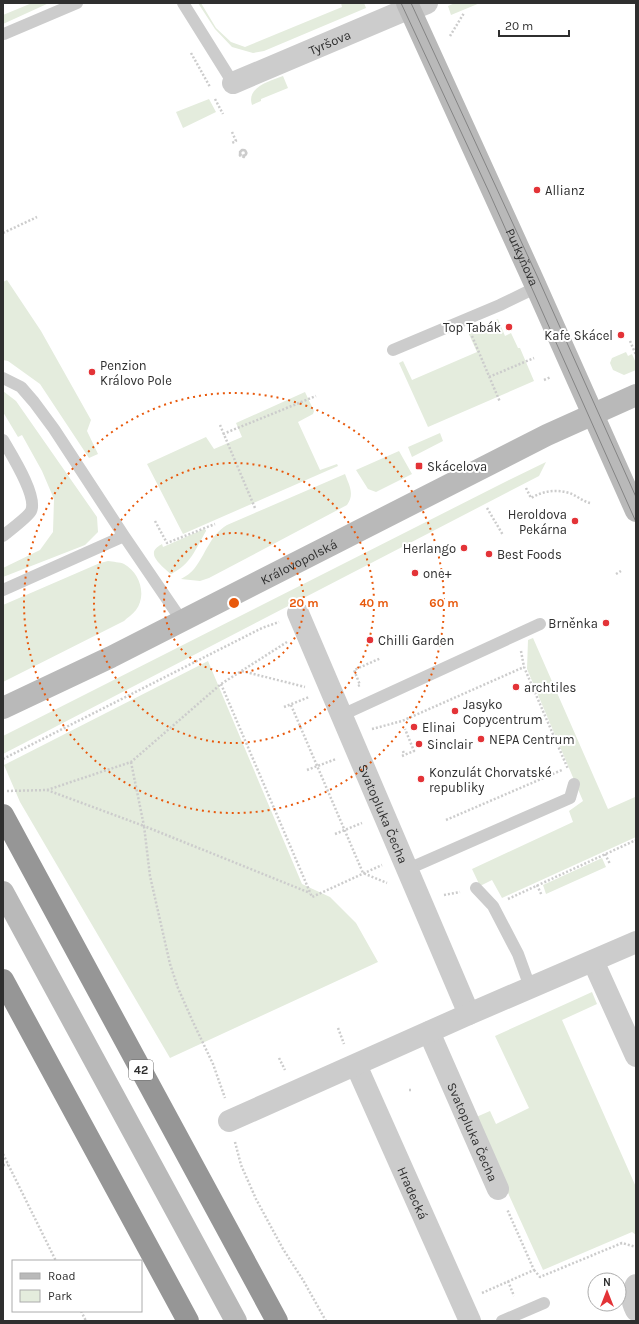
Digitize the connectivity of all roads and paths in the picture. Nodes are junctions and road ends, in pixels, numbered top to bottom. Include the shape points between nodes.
1 (77, 3) edge
2 (183, 3) edge
3 (414, 5) edge
4 (464, 13) dead end
5 (4, 34) dead end
6 (450, 36) dead end
7 (189, 50) dead end
8 (234, 83) joint
9 (209, 86) dead end
10 (232, 132) dead end
11 (232, 142) dead end
12 (37, 217) dead end
13 (3, 233) edge
14 (537, 287) junction
15 (465, 320) junction
16 (630, 340) dead end
17 (393, 350) dead end
18 (636, 355) edge
19 (534, 358) dead end
20 (489, 377) junction
21 (551, 377) dead end
22 (3, 378) edge
23 (544, 380) dead end
24 (636, 395) edge
25 (316, 396) dead end
26 (500, 402) dead end
27 (593, 415) junction
28 (220, 426) dead end
29 (223, 434) junction
30 (3, 440) edge
31 (526, 488) dead end
32 (590, 503) dead end
33 (255, 508) dead end
34 (487, 508) dead end
35 (636, 511) edge
36 (155, 521) dead end
37 (215, 524) dead end
38 (503, 535) dead end
39 (3, 536) edge
40 (124, 536) junction
41 (621, 571) dead end
42 (616, 574) dead end
43 (3, 590) edge
44 (182, 621) junction
45 (302, 622) junction
46 (540, 624) dead end
47 (518, 635) junction
48 (380, 658) dead end
49 (524, 667) junction
50 (242, 671) junction
51 (221, 684) junction
52 (308, 688) dead end
53 (310, 697) dead end
54 (291, 704) junction
55 (338, 706) junction
56 (284, 707) dead end
57 (3, 708) edge
58 (405, 730) dead end
59 (351, 736) junction
60 (403, 750) dead end
61 (337, 758) dead end
62 (3, 759) edge
63 (131, 762) junction
64 (318, 766) junction
65 (307, 770) dead end
66 (574, 784) dead end
67 (47, 790) junction
68 (3, 792) edge
69 (4, 817) edge
70 (446, 820) dead end
71 (364, 822) dead end
72 (144, 826) junction
73 (345, 830) junction
74 (335, 834) dead end
75 (636, 841) edge
76 (606, 854) junction
77 (610, 864) dead end
78 (383, 865) dead end
79 (408, 869) junction
80 (363, 873) junction
81 (391, 885) dead end
82 (537, 885) junction
83 (476, 888) dead end
84 (3, 892) edge
85 (310, 894) junction
86 (542, 896) dead end
87 (493, 906) junction
88 (636, 942) edge
89 (593, 961) junction
90 (3, 980) edge
91 (530, 988) junction
92 (469, 1014) junction
93 (338, 1028) dead end
94 (428, 1032) junction
95 (636, 1056) edge
96 (351, 1057) junction
97 (280, 1058) dead end
98 (288, 1076) dead end
99 (229, 1121) junction
100 (3, 1154) edge
101 (3, 1165) edge
102 (8, 1165) junction
103 (498, 1189) joint
104 (636, 1247) edge
105 (56, 1260) edge
106 (534, 1270) junction
107 (636, 1285) edge
108 (544, 1303) dead end
109 (636, 1310) edge
110 (466, 1311) edge
111 (82, 1312) edge
112 (86, 1321) edge
113 (188, 1321) edge
114 (236, 1321) edge
115 (276, 1321) edge
116 (326, 1321) edge
117 (502, 1321) edge

1 - 5 lane
2 - 8 lane
3 - 8 street, Tyršova
3 - 14 street, Purkyňova
4 - 6 path
7 - 9 path
10 - 11 path via 236,141
12 - 13 path
14 - 15 lane
14 - 27 street, Purkyňova
15 - 17 lane
15 - 20 path
16 - 18 path
19 - 20 path
20 - 26 path
21 - 23 path
22 - 40 lane via 21,387 34,402
24 - 27 street
25 - 29 path
27 - 35 street, Purkyňova
27 - 44 street, Královopolská via 547,435
28 - 29 path
29 - 33 path
30 - 39 lane via 30,490 33,503 31,512
31 - 32 path via 531,498 539,493 554,490 570,493
34 - 38 path
36 - 37 path via 167,543
40 - 43 lane
40 - 44 lane
41 - 42 path
44 - 57 street, Královopolská
45 - 50 path
45 - 55 street, Svatopluka Čecha
45 - 62 path via 284,620 262,628
46 - 47 lane
47 - 49 path
47 - 55 lane
48 - 55 path via 354,670 360,685
49 - 59 path via 402,721
49 - 70 path via 568,768
50 - 51 path
50 - 52 path
51 - 63 path
51 - 85 path
53 - 54 path
54 - 56 path
54 - 64 path
55 - 59 street, Svatopluka Čecha
58 - 60 path via 414,751 403,755
59 - 79 street, Svatopluka Čecha
61 - 64 path
63 - 67 path
63 - 72 path
64 - 65 path
64 - 73 path
66 - 79 lane via 570,798
67 - 68 path
67 - 72 path
69 - 115 highway, 42
71 - 73 path
72 - 85 path
72 - 99 path via 150,876 170,964 178,988 213,1064 226,1102
73 - 74 path
73 - 80 path
75 - 76 path
76 - 77 path
76 - 82 path
78 - 80 path
79 - 92 street, Svatopluka Čecha
80 - 81 path
80 - 85 path via 312,897
82 - 86 path
82 - 87 path
83 - 87 lane
84 - 114 street
87 - 91 lane via 518,954
88 - 89 street
89 - 91 street
89 - 95 street
90 - 113 highway
91 - 92 street
92 - 94 street
93 - 96 path
94 - 96 street
94 - 103 street, Svatopluka Čecha
96 - 99 street
96 - 110 street, Hradecká
97 - 98 path
99 - 116 path via 241,1165 256,1199
100 - 102 path
101 - 102 path
102 - 105 path
103 - 106 path
104 - 106 path via 622,1243 540,1278
106 - 110 path
107 - 109 street via 632,1293
108 - 117 lane
111 - 112 path

